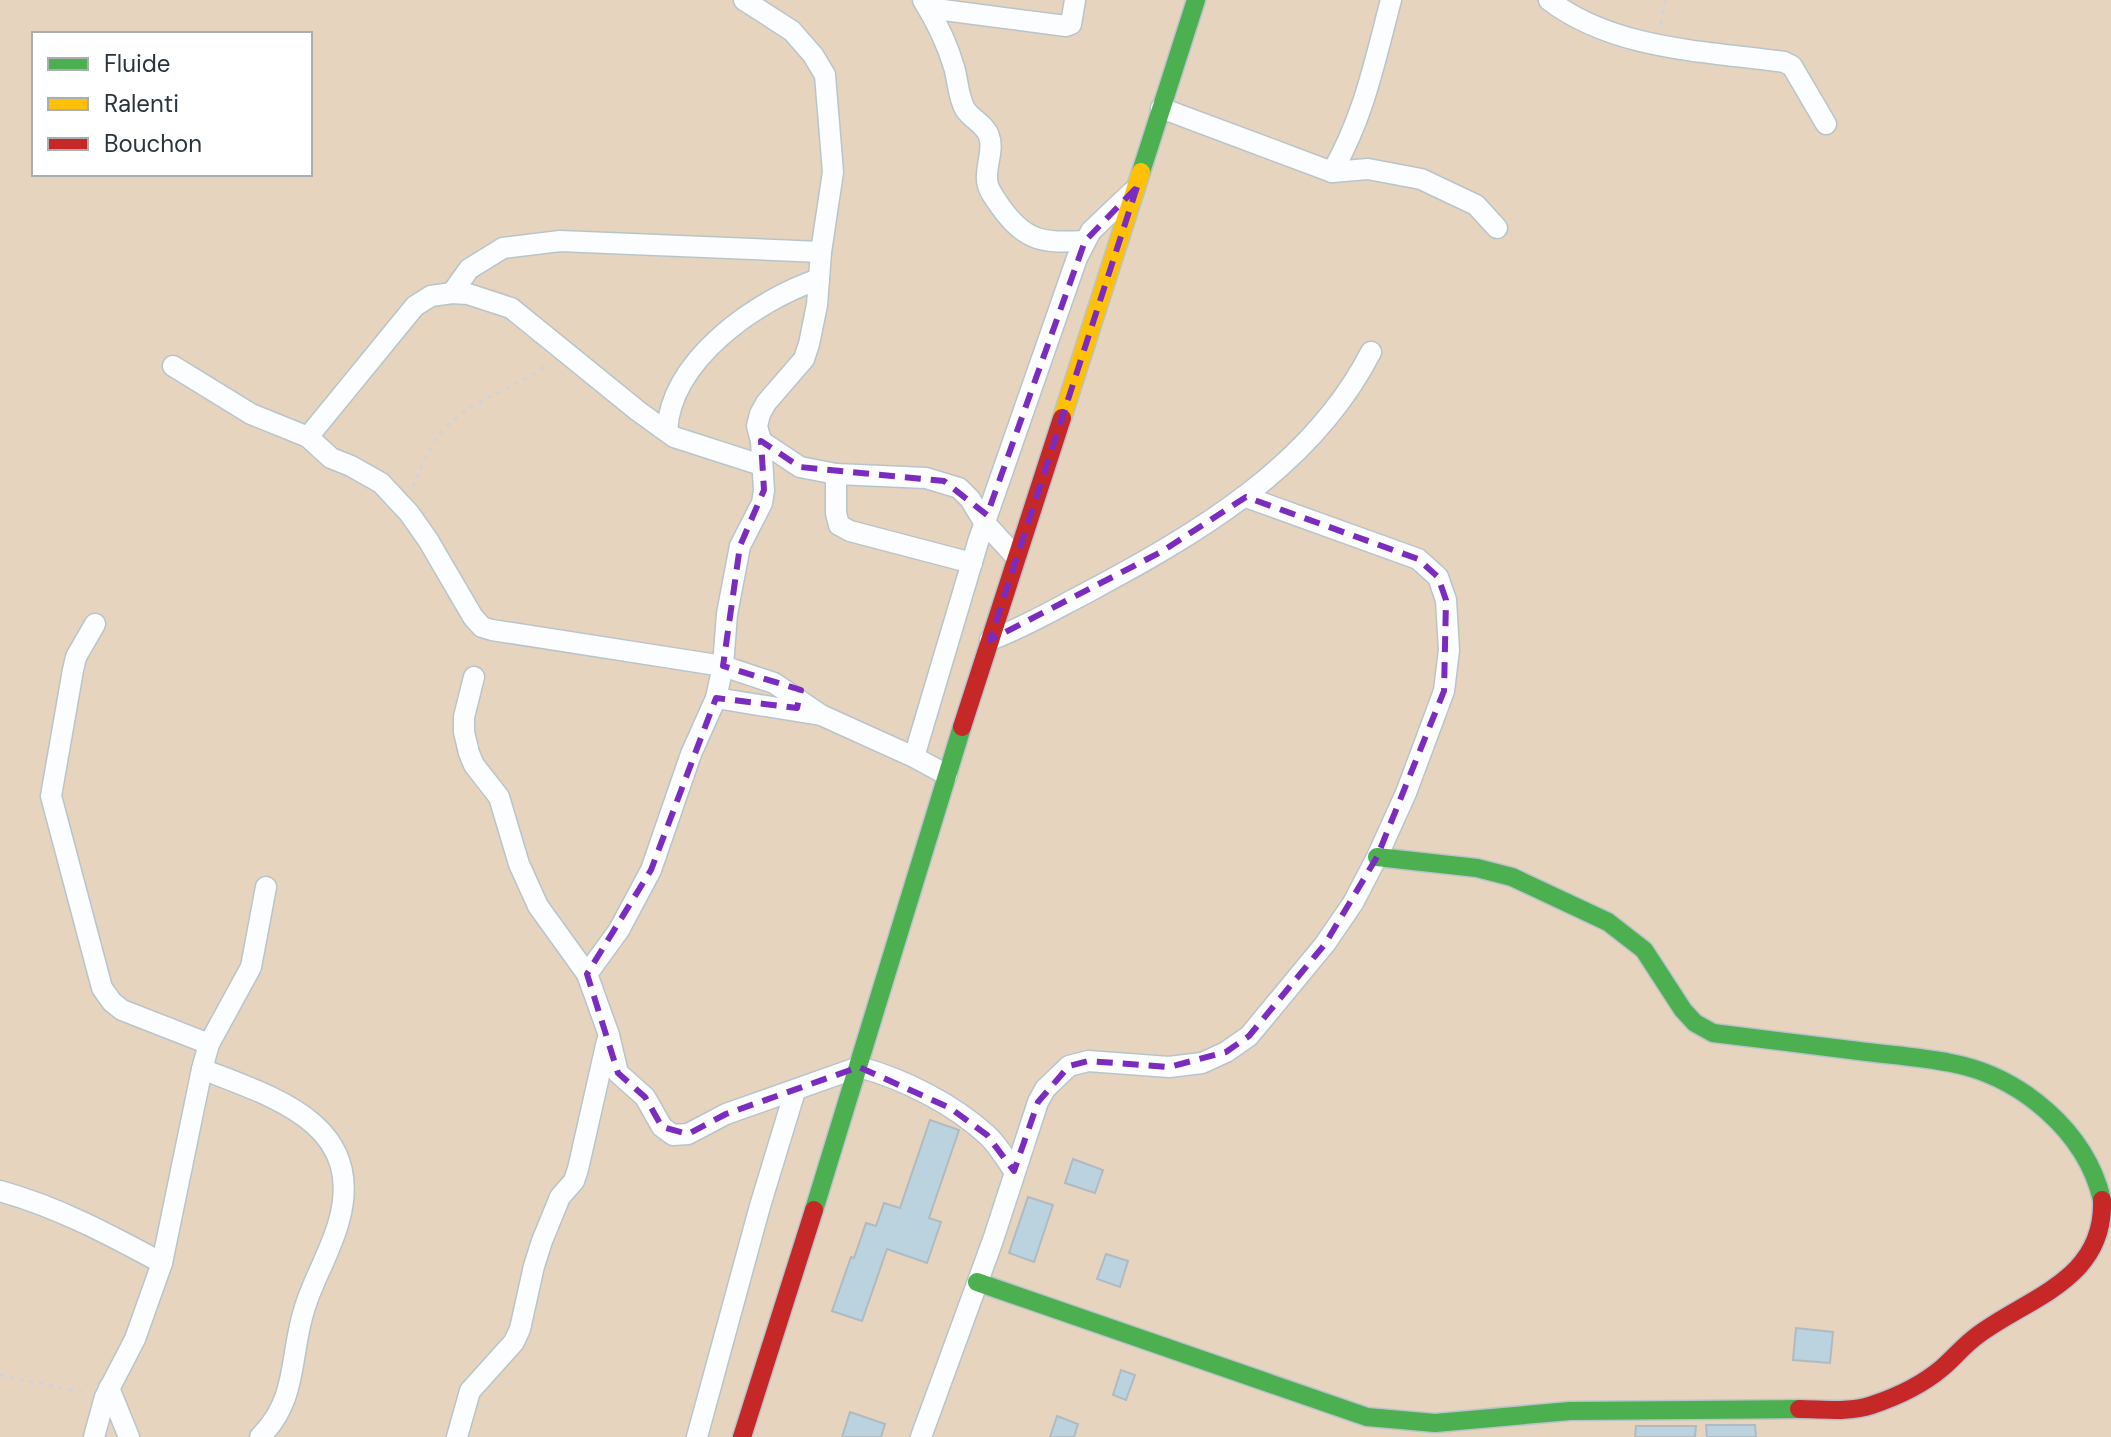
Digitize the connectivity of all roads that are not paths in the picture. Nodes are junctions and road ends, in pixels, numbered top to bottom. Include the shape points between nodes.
1 (1075, 0) edge
2 (1196, 0) edge
3 (1391, 0) edge
4 (1549, 0) edge
5 (747, 1) edge
6 (925, 4) edge
7 (1161, 108) junction
8 (1826, 124) dead end
9 (1332, 172) junction
10 (1137, 187) junction
11 (1497, 228) dead end
12 (1085, 241) junction
13 (821, 252) junction
14 (819, 279) junction
15 (452, 293) junction
16 (1371, 352) dead end
17 (173, 366) dead end
18 (667, 431) junction
19 (308, 437) junction
20 (761, 441) junction
21 (761, 465) junction
22 (836, 474) junction
23 (1246, 497) junction
24 (984, 522) junction
25 (1016, 557) junction
26 (972, 563) junction
27 (95, 624) dead end
28 (990, 640) junction
29 (723, 666) junction
30 (474, 677) dead end
31 (716, 698) junction
32 (821, 715) junction
33 (914, 757) junction
34 (947, 775) junction
35 (1377, 857) junction
36 (266, 887) dead end
37 (587, 974) junction
38 (609, 1035) junction
39 (209, 1044) junction
40 (859, 1067) junction
41 (202, 1069) junction
42 (795, 1091) junction
43 (1014, 1171) junction
44 (0, 1191) edge
45 (162, 1263) junction
46 (977, 1282) junction
47 (107, 1392) junction
48 (94, 1437) edge
49 (129, 1437) edge
50 (260, 1437) edge
51 (457, 1437) edge
52 (697, 1437) edge
53 (742, 1437) edge
54 (921, 1437) edge

1 - 6 street via 1071,24 1066,26
2 - 7 street
3 - 9 street via 1370,83
4 - 8 street via 1589,25 1657,43 1792,66
5 - 13 street via 792,31 825,75 833,172
6 - 12 street via 950,52 965,111 988,132 989,189 1010,219 1034,239
7 - 9 street
7 - 10 street
9 - 11 street via 1368,169 1421,179 1476,205
10 - 12 street
10 - 25 street
12 - 24 street
13 - 14 street
13 - 15 street via 560,241 503,248 469,269
14 - 18 street via 781,294 703,353 675,396
14 - 20 street via 804,359 760,414
15 - 18 street via 511,308
15 - 19 street via 431,296 415,306
16 - 23 street via 1324,423
17 - 19 street via 251,414
18 - 21 street via 687,443
19 - 29 street via 331,458 381,483 409,513 482,627
20 - 21 street
20 - 22 street via 800,467
21 - 29 street via 762,503 740,546
22 - 24 street via 944,481 970,499
22 - 26 street via 839,525
23 - 28 street via 1115,578
23 - 35 street via 1418,559 1438,577 1446,600 1449,650 1444,691
24 - 25 street
24 - 26 street
25 - 28 street
26 - 33 street
27 - 39 street via 76,657 51,796 92,956 112,1002
28 - 34 street
29 - 31 street
29 - 32 street via 774,683
30 - 37 street via 464,717 469,753 499,797 538,906
31 - 32 street
31 - 37 street via 651,870 619,930
32 - 33 street
33 - 34 street
34 - 40 street
35 - 43 street via 1325,944 1249,1036 1202,1063 1169,1067 1088,1061 1069,1066 1038,1102
35 - 46 street via 1512,877 1608,922 1644,950 1683,1010 1713,1033 1952,1063 2016,1088 2056,1120 2085,1153 2103,1206 2098,1235 2059,1286 1978,1335 1939,1371 1875,1403 1842,1410 1577,1412 1443,1422 1367,1417
36 - 39 street via 251,967
37 - 38 street
38 - 42 street via 618,1073 645,1097 662,1127 673,1135 688,1134 726,1114
38 - 51 street via 578,1169 542,1241 520,1329 470,1391
39 - 41 street
40 - 42 street
40 - 43 street via 950,1108 987,1135
40 - 53 street
41 - 45 street
41 - 50 street via 273,1097 314,1122 331,1143 345,1179 338,1225 303,1314 287,1397
42 - 52 street
43 - 46 street
44 - 45 street via 83,1221
45 - 47 street via 135,1339
46 - 54 street
47 - 48 street
47 - 49 street

